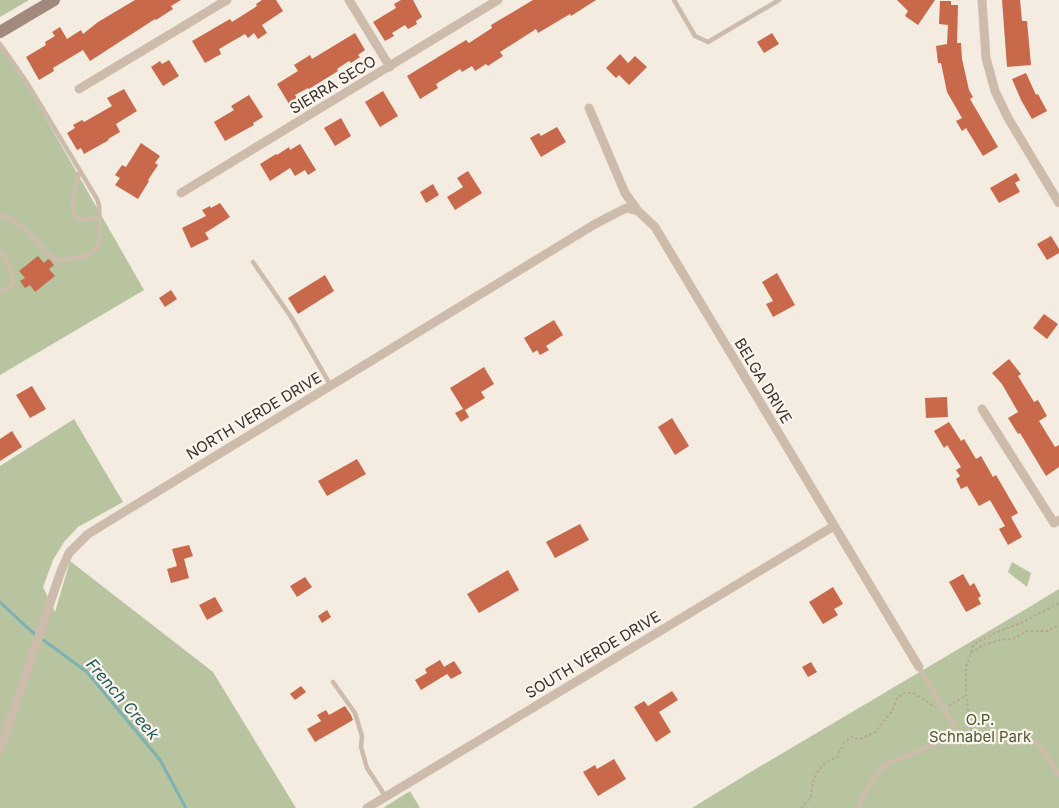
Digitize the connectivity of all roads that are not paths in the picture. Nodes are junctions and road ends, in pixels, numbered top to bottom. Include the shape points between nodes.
1 (54, 0) edge
2 (227, 0) edge
3 (349, 0) edge
4 (498, 0) edge
5 (674, 0) edge
6 (779, 0) edge
7 (982, 0) edge
8 (0, 32) edge
9 (0, 44) edge
10 (390, 66) junction
11 (79, 89) dead end
12 (589, 108) dead end
13 (80, 171) junction
14 (181, 193) dead end
15 (1059, 203) edge
16 (638, 211) junction
17 (0, 215) edge
18 (99, 218) junction
19 (0, 252) edge
20 (253, 262) dead end
21 (0, 291) edge
22 (330, 386) junction
23 (982, 409) dead end
24 (1056, 522) edge
25 (834, 526) junction
26 (919, 667) joint
27 (333, 682) dead end
28 (959, 738) junction
29 (0, 750) edge
30 (1059, 775) edge
31 (386, 797) junction
32 (368, 808) edge
33 (857, 808) edge

1 - 8 main road
2 - 11 street
3 - 10 street
4 - 10 street, SIERRA SECO
5 - 6 lane via 695,36 708,42
7 - 15 street via 986,58 994,91
9 - 13 lane
10 - 14 street, SIERRA SECO
12 - 16 street, BELGA DRIVE via 625,193
13 - 18 lane via 97,199
13 - 18 lane via 74,194 75,216 80,220
16 - 22 street, NORTH VERDE DRIVE via 626,208 595,224
16 - 25 street, BELGA DRIVE via 655,228
17 - 18 lane via 27,231 50,256 60,261 89,255 96,248 100,240
19 - 21 lane via 8,262 13,278 12,285
20 - 22 lane via 291,317
22 - 29 street, NORTH VERDE DRIVE via 88,534 70,553
23 - 24 street
25 - 26 street, BELGA DRIVE
25 - 31 street, SOUTH VERDE DRIVE
26 - 28 lane
27 - 31 lane via 354,713 367,768
28 - 30 lane via 997,736 1032,740 1040,746
28 - 33 lane via 940,742 886,764 876,774
31 - 32 street, SOUTH VERDE DRIVE

